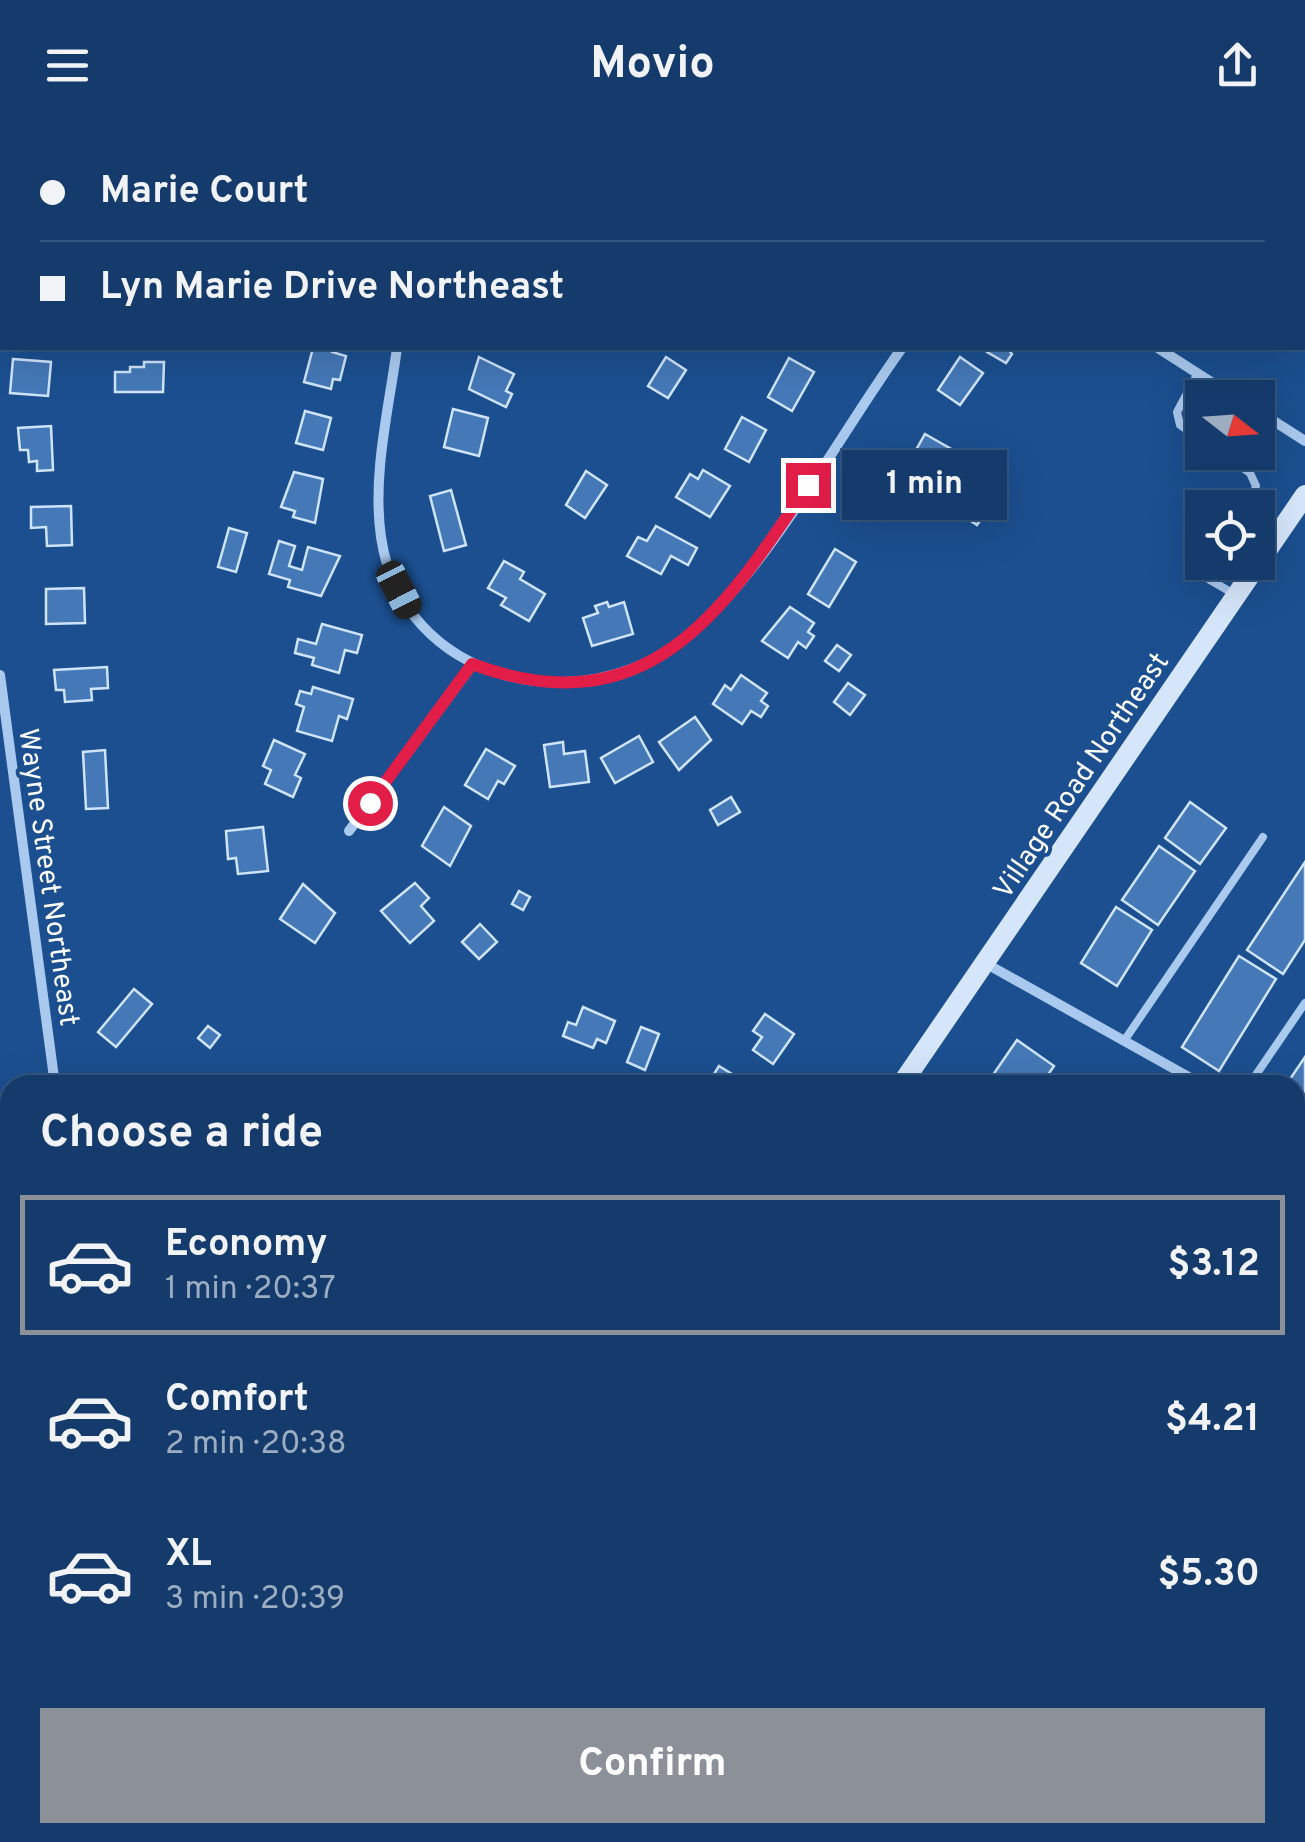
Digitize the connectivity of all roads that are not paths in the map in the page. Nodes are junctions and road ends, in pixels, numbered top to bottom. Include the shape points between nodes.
1 (397, 350) edge
2 (901, 350) edge
3 (1161, 350) edge
4 (1198, 373) junction
5 (1194, 380) edge
6 (1209, 380) edge
7 (1185, 397) edge
8 (1275, 422) edge
9 (1185, 428) edge
10 (1305, 442) edge
11 (1305, 495) edge
12 (1212, 580) edge
13 (1236, 595) junction
14 (472, 664) junction
15 (0, 675) edge
16 (349, 831) dead end
17 (1262, 837) dead end
18 (985, 963) junction
19 (1305, 1003) edge
20 (1124, 1040) junction
21 (55, 1075) edge
22 (908, 1075) edge
23 (1185, 1075) edge
24 (1256, 1075) edge

1 - 14 street via 379,488 381,537 409,610
2 - 14 street via 755,562 714,613 658,660 589,683 536,684
3 - 4 street
4 - 5 lane
4 - 6 street
7 - 9 lane via 1177,412
8 - 10 street
11 - 13 main road, Village Road Northeast
12 - 13 lane
13 - 18 main road, Village Road Northeast
14 - 16 street
15 - 21 street, Wayne Street Northeast
17 - 20 lane
18 - 20 street
18 - 22 main road, Village Road Northeast
19 - 24 lane
20 - 23 street

